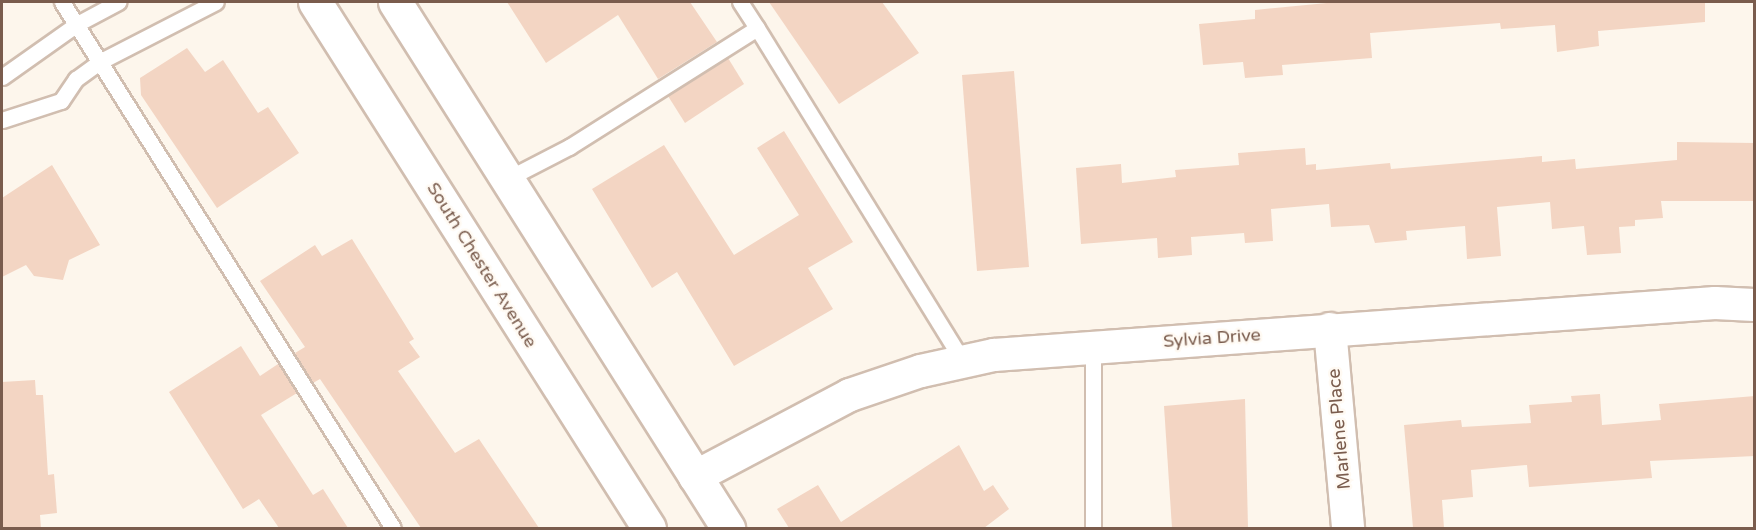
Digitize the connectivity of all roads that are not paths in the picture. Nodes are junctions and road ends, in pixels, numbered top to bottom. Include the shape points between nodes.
1 (62, 2) edge
2 (118, 2) edge
3 (216, 2) edge
4 (315, 2) edge
5 (395, 2) edge
6 (740, 2) edge
7 (77, 24) junction
8 (757, 28) junction
9 (101, 61) junction
10 (2, 77) edge
11 (2, 120) edge
12 (507, 179) junction
13 (1755, 305) edge
14 (1330, 329) junction
15 (1093, 346) junction
16 (963, 362) junction
17 (695, 477) junction
18 (393, 528) edge
19 (649, 528) edge
20 (728, 528) edge
21 (1093, 528) edge
22 (1348, 528) edge

1 - 7 lane
2 - 7 lane
3 - 9 lane
4 - 19 main road, South Chester Avenue
5 - 12 main road
6 - 8 lane
7 - 9 lane
7 - 10 lane
8 - 12 lane via 569,147
8 - 16 lane
9 - 11 lane via 76,79 62,101
9 - 18 lane
12 - 17 main road
13 - 14 street, Sylvia Drive via 1715,303
14 - 15 street, Sylvia Drive
14 - 22 street, Marlene Place
15 - 16 street, Sylvia Drive
15 - 21 lane
16 - 17 street, Sylvia Drive via 850,396
17 - 20 main road

